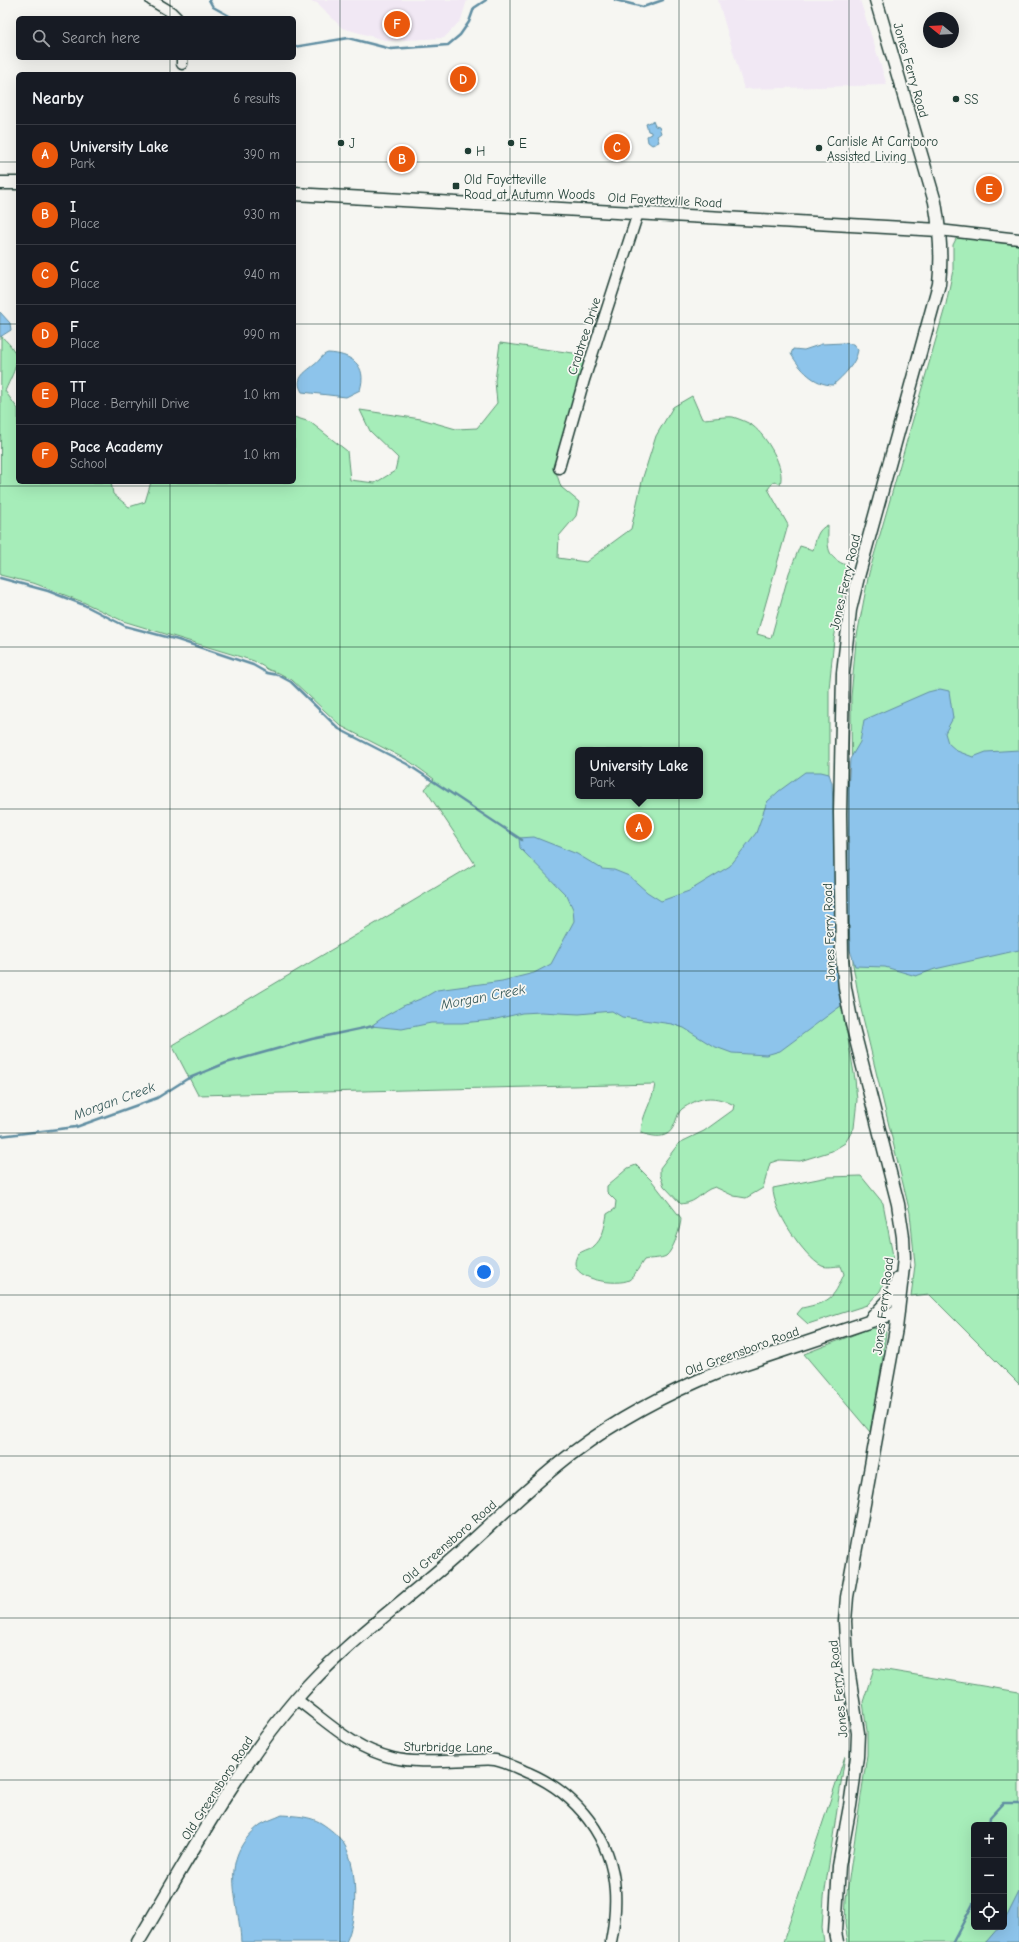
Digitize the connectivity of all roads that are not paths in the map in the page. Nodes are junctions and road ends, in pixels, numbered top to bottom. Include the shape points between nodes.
1 (150, 0) edge
2 (876, 0) edge
3 (175, 16) edge
4 (0, 183) edge
5 (16, 183) edge
6 (296, 194) edge
7 (638, 213) junction
8 (940, 230) junction
9 (1019, 239) edge
10 (559, 468) dead end
11 (904, 1258) junction
12 (898, 1312) junction
13 (868, 1322) junction
14 (296, 1699) junction
15 (138, 1942) edge
16 (611, 1942) edge
17 (836, 1942) edge

1 - 3 street
2 - 8 street, Jones Ferry Road via 936,202
4 - 5 street
6 - 7 street, Old Fayetteville Road
7 - 8 street, Old Fayetteville Road
7 - 10 street, Crabtree Drive via 584,380
8 - 9 street
8 - 11 street, Jones Ferry Road via 939,284 850,610 843,673 840,813 842,957 845,988 898,1204 904,1237
11 - 12 street, Jones Ferry Road
11 - 13 street via 893,1293
12 - 13 street, Old Greensboro Road
12 - 17 street, Jones Ferry Road via 847,1597 847,1662 858,1733 850,1806 839,1866
13 - 14 street, Old Greensboro Road via 719,1372 650,1403 604,1431 558,1465 444,1567 349,1646
14 - 15 street, Old Greensboro Road via 245,1765
14 - 16 street, Sturbridge Lane via 340,1734 371,1752 412,1760 496,1760 539,1778 562,1792 593,1825 612,1869 616,1892

